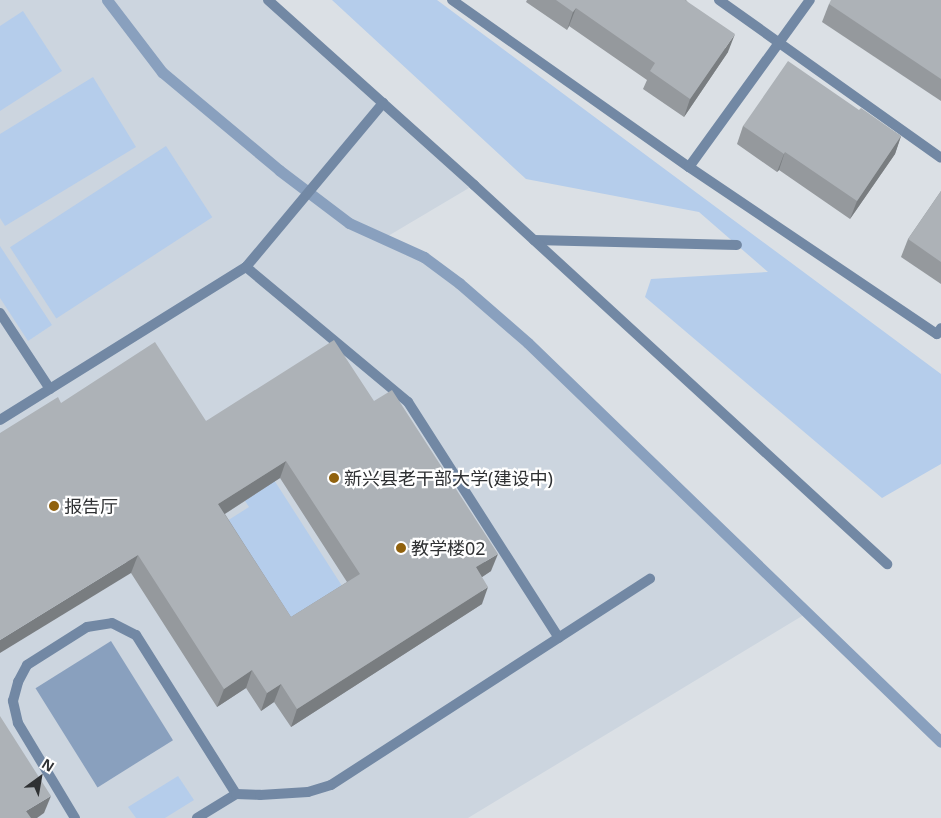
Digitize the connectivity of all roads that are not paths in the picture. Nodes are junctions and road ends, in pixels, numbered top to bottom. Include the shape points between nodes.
1 (268, 0) edge
2 (452, 0) edge
3 (719, 0) edge
4 (810, 0) edge
5 (779, 43) junction
6 (383, 103) junction
7 (941, 158) edge
8 (689, 167) junction
9 (534, 240) junction
10 (737, 245) dead end
11 (246, 267) junction
12 (0, 313) edge
13 (941, 328) edge
14 (50, 389) junction
15 (0, 420) edge
16 (887, 564) dead end
17 (650, 579) dead end
18 (559, 638) junction
19 (236, 794) junction
20 (75, 818) edge
21 (197, 818) edge

1 - 6 street
2 - 8 street
3 - 5 street
4 - 5 street
5 - 7 street
5 - 8 street
6 - 9 street
6 - 11 street
8 - 13 street via 937,334
9 - 10 street
9 - 16 street
11 - 14 street
11 - 18 street via 408,402
12 - 14 street
14 - 15 street
17 - 18 street
18 - 19 street via 331,785 308,792
19 - 20 street via 136,635 112,623 87,627 27,665 13,701 18,723
19 - 21 street

